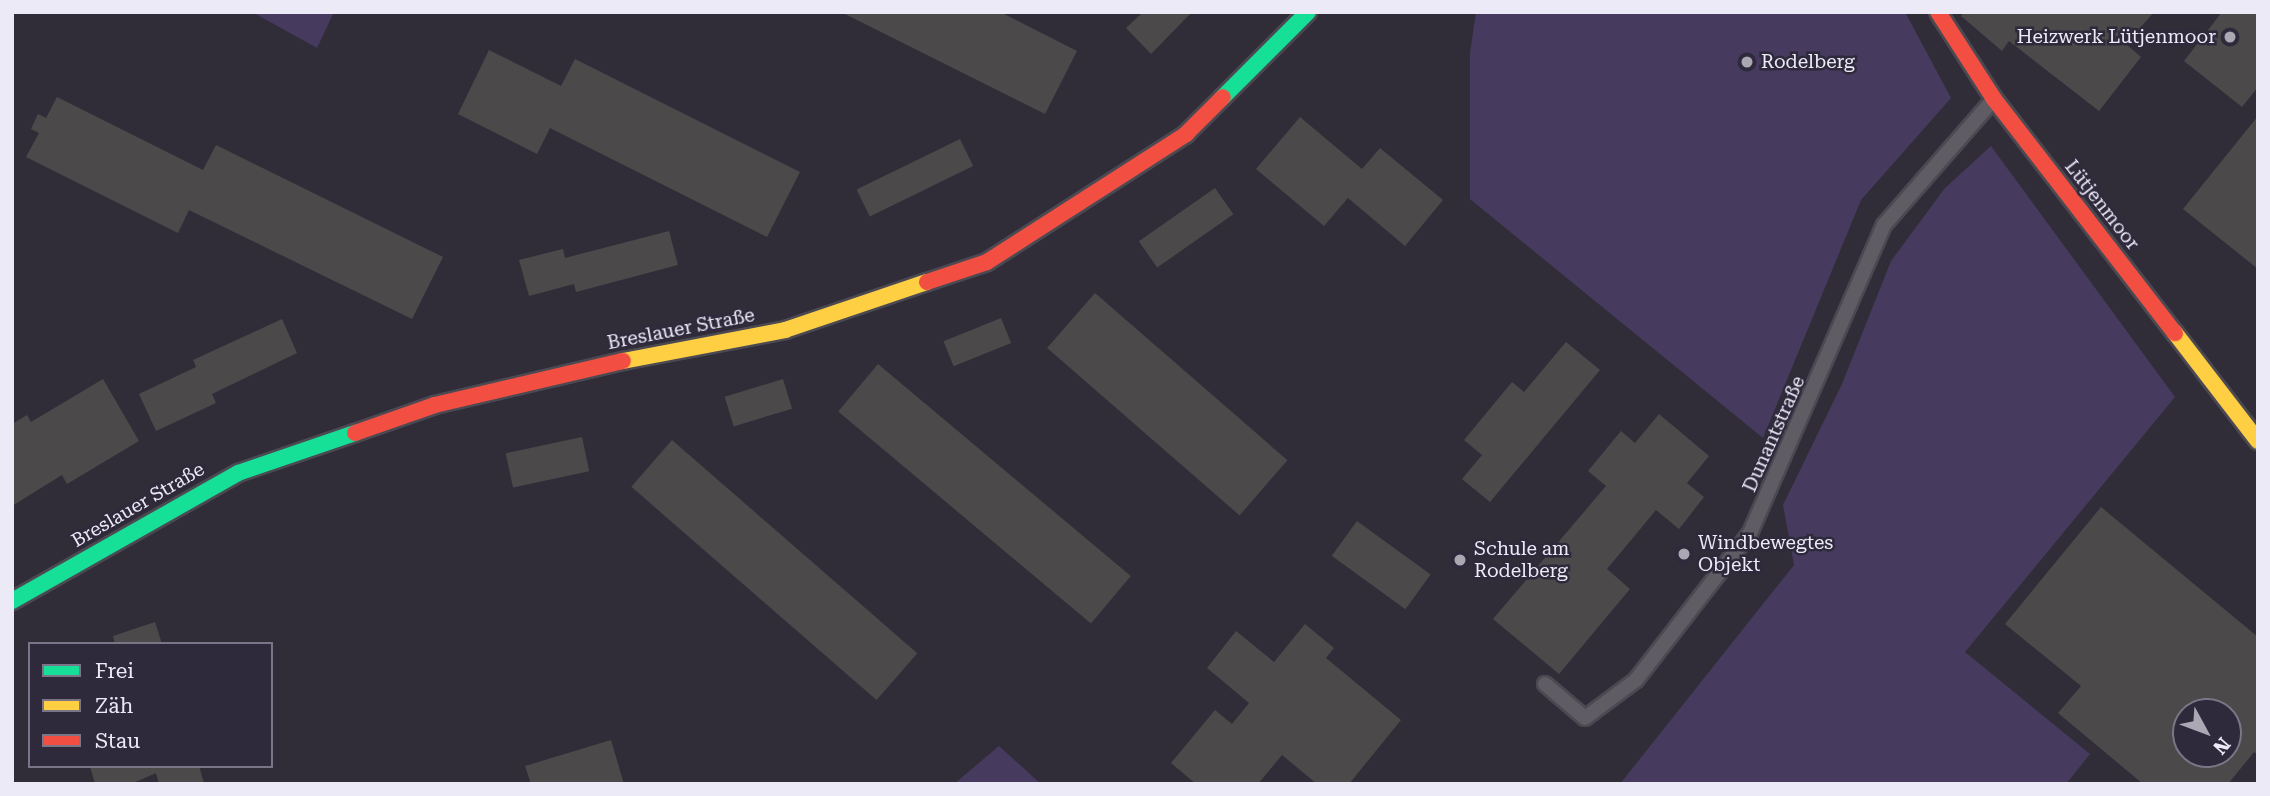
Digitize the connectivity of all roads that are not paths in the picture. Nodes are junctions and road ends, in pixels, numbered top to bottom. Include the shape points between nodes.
1 (1308, 12) edge
2 (1938, 12) edge
3 (1994, 99) junction
4 (2258, 406) edge
5 (2241, 418) junction
6 (2258, 441) edge
7 (12, 601) edge
8 (1545, 684) dead end

1 - 7 street, Breslauer Straße via 1186,134 987,262 785,330 585,368 435,405 238,472
2 - 3 street, Lütjenmoor
3 - 5 street, Lütjenmoor
3 - 8 lane, Dunantstraße via 1884,225 1750,533 1636,680 1585,718
4 - 5 lane
5 - 6 street, Lütjenmoor

